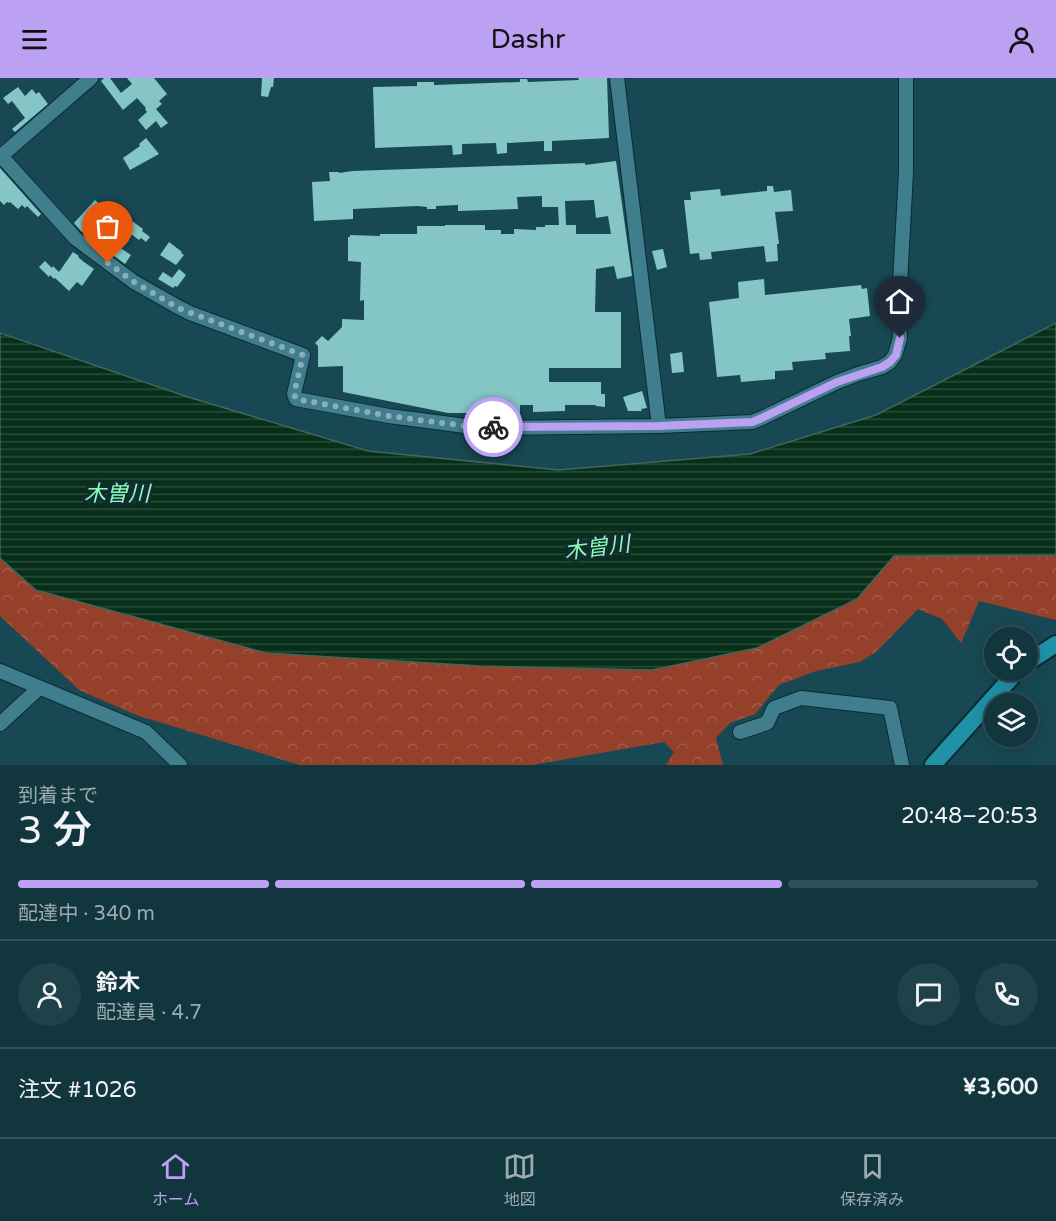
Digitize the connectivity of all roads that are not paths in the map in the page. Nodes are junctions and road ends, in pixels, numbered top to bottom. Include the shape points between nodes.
1 (91, 78) edge
2 (617, 78) edge
3 (906, 78) edge
4 (0, 157) edge
5 (659, 426) junction
6 (1056, 644) edge
7 (1038, 656) edge
8 (0, 671) edge
9 (1008, 681) edge
10 (39, 688) junction
11 (0, 724) edge
12 (740, 732) dead end
13 (170, 762) edge
14 (902, 765) edge
15 (933, 765) edge

1 - 4 street
2 - 5 street
3 - 5 street via 906,172 900,338 896,355 882,367 837,382 752,422
4 - 5 street via 75,238 134,282 184,310 303,355 296,399 481,428
6 - 7 main road
8 - 10 street
9 - 15 main road
10 - 11 street
10 - 13 street via 146,732
12 - 14 street via 767,723 774,708 801,698 890,708

